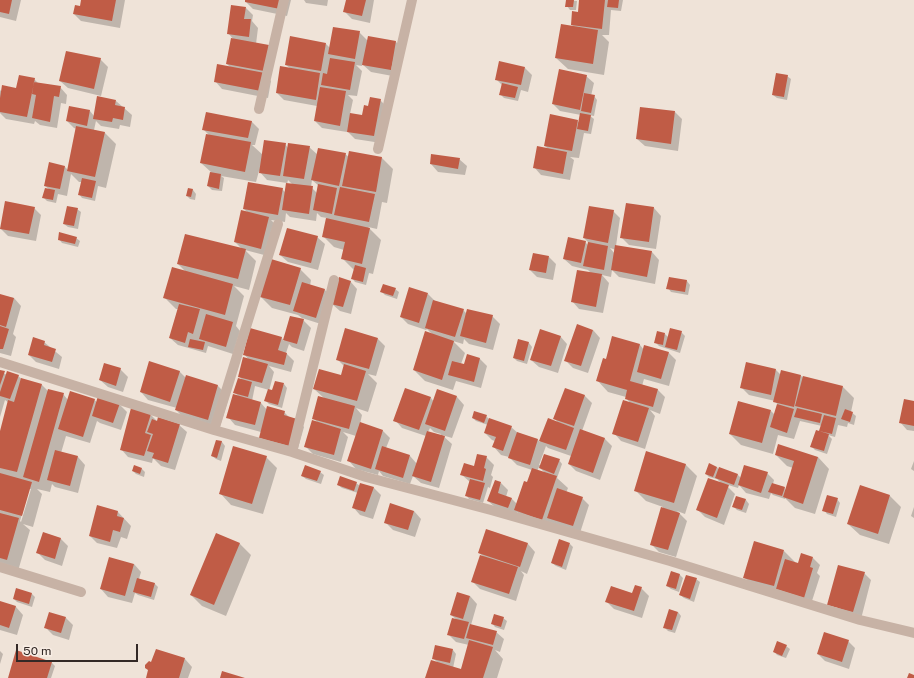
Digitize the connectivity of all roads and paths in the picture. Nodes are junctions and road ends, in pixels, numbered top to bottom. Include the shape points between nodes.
1 (284, 0) edge
2 (412, 0) edge
3 (259, 109) dead end
4 (378, 149) dead end
5 (278, 224) dead end
6 (334, 280) dead end
7 (0, 362) edge
8 (214, 430) junction
9 (292, 452) junction
10 (0, 566) edge
11 (80, 592) dead end
12 (914, 633) edge

1 - 3 street
2 - 4 street
5 - 8 street
6 - 9 street
7 - 8 street
8 - 9 street
9 - 12 street via 366,477 498,512 670,561 860,620
10 - 11 street

